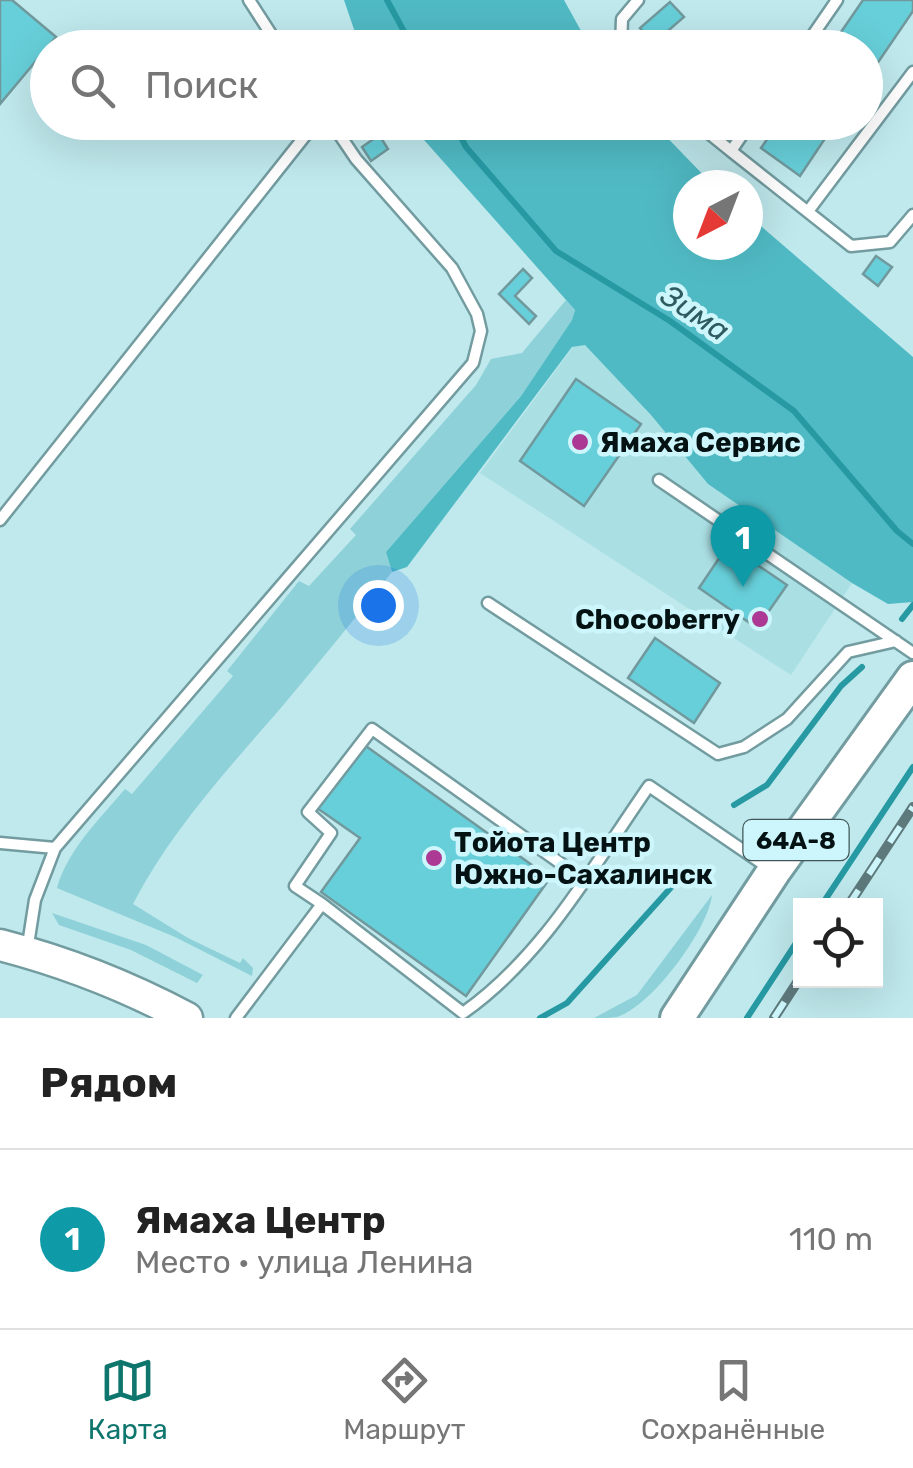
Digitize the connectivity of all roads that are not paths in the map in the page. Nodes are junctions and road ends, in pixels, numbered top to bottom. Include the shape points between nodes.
1 (249, 0) edge
2 (638, 0) edge
3 (837, 0) edge
4 (268, 30) edge
5 (622, 30) edge
6 (816, 30) edge
7 (913, 72) edge
8 (883, 111) edge
9 (302, 140) edge
10 (343, 140) edge
11 (717, 140) edge
12 (739, 140) edge
13 (861, 140) edge
14 (731, 152) junction
15 (808, 210) junction
16 (913, 215) edge
17 (660, 480) dead end
18 (0, 520) edge
19 (488, 603) dead end
20 (896, 641) junction
21 (913, 653) edge
22 (913, 678) edge
23 (0, 843) edge
24 (55, 848) junction
25 (774, 871) junction
26 (584, 880) junction
27 (322, 904) junction
28 (14, 949) edge
29 (676, 1014) edge
30 (187, 1018) edge
31 (236, 1018) edge

1 - 4 lane
2 - 5 lane via 622,19
3 - 6 lane
7 - 8 lane
9 - 18 lane
10 - 24 lane via 452,268 478,314 473,363
11 - 14 lane
12 - 14 lane
13 - 15 lane
14 - 15 lane
15 - 16 lane via 851,246 890,242
17 - 20 lane
19 - 20 lane via 718,754 744,747 787,719 848,652
20 - 21 lane
22 - 25 main road, 64А-8
23 - 24 lane
24 - 28 lane
25 - 26 lane via 649,786
25 - 29 main road, 64А-8
26 - 27 lane via 532,953 463,1013
26 - 27 lane via 372,729 308,812 331,833 295,886
27 - 31 lane
28 - 30 main road via 112,981

